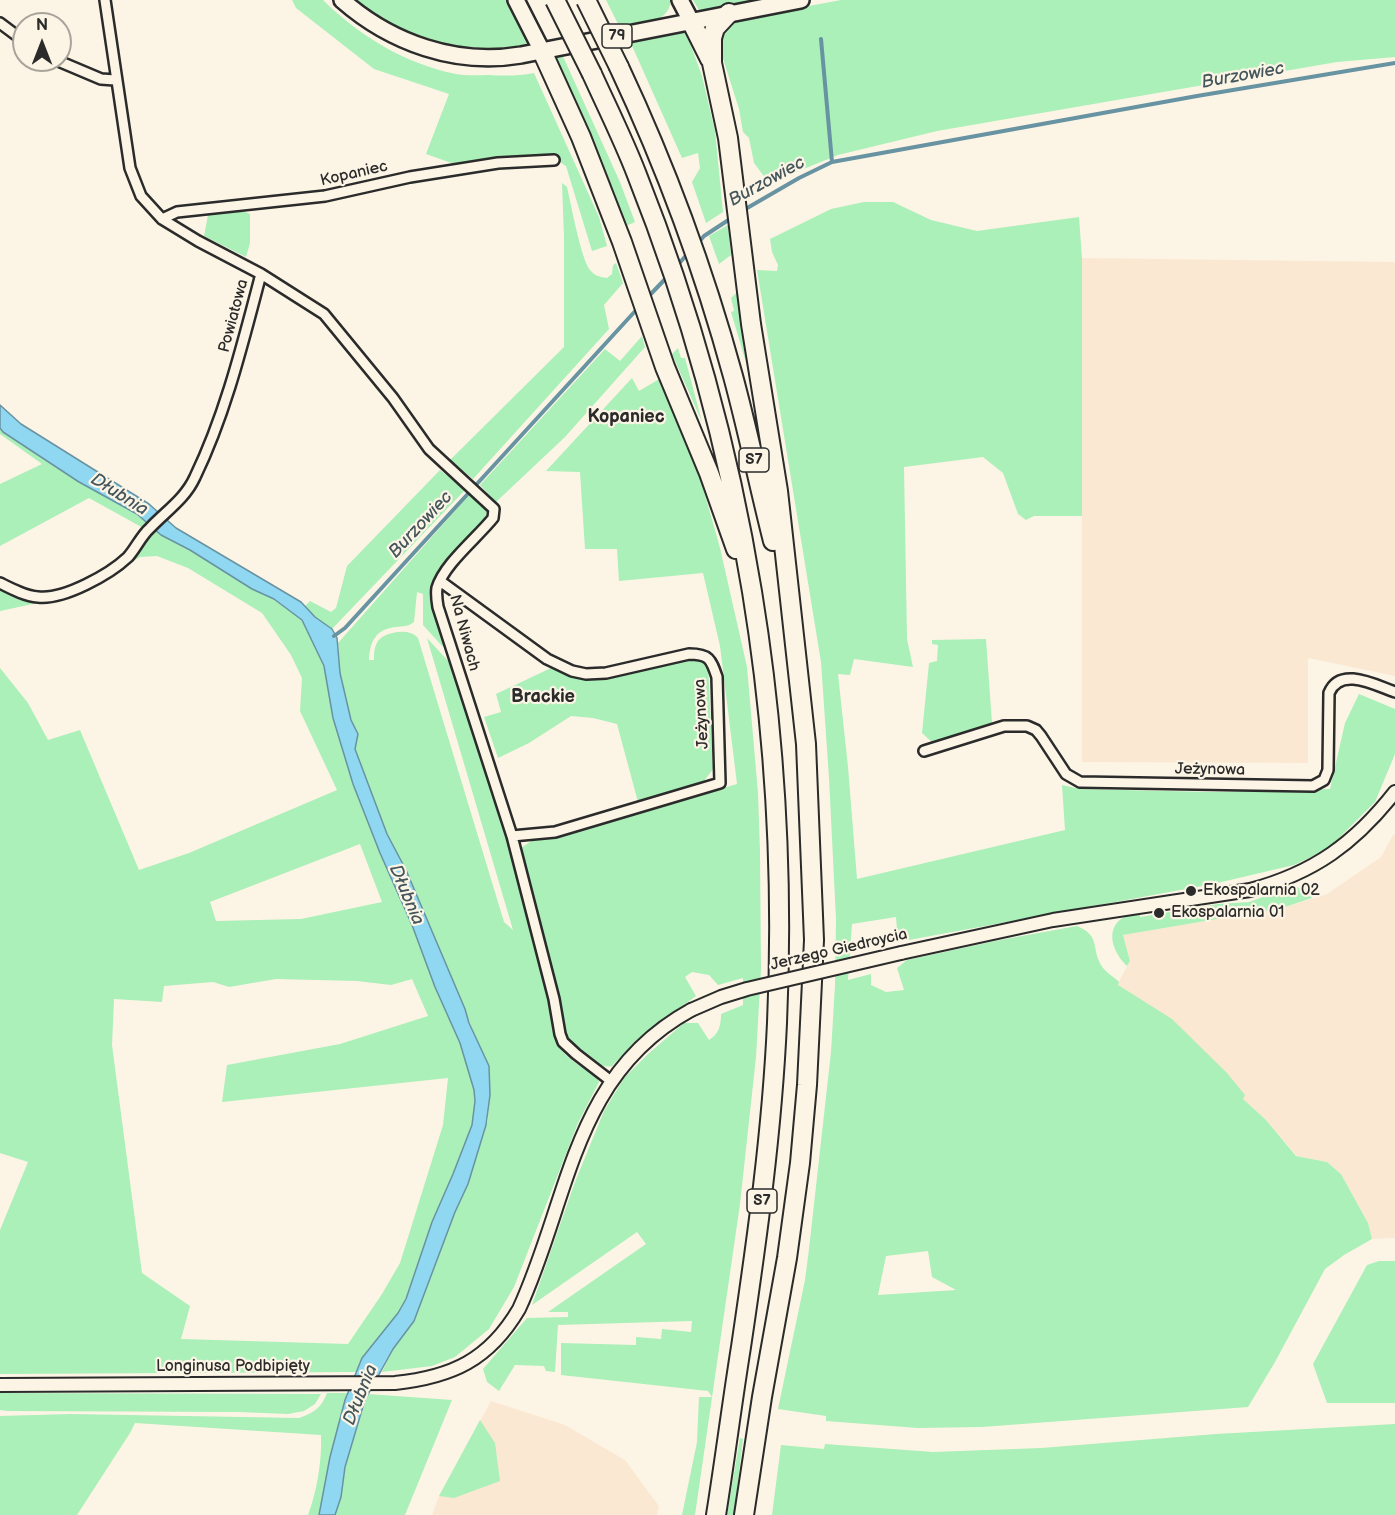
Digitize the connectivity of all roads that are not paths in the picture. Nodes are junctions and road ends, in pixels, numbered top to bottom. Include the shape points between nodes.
1 (105, 0) edge
2 (342, 0) edge
3 (516, 0) edge
4 (555, 0) edge
5 (586, 0) edge
6 (680, 0) edge
7 (801, 0) edge
8 (729, 14) junction
9 (691, 21) junction
10 (542, 51) junction
11 (712, 63) junction
12 (72, 67) edge
13 (115, 80) junction
14 (554, 160) dead end
15 (162, 219) junction
16 (261, 274) junction
17 (440, 581) junction
18 (0, 583) edge
19 (752, 592) junction
20 (788, 599) junction
21 (1395, 692) edge
22 (924, 751) dead end
23 (1395, 792) edge
24 (512, 836) junction
25 (611, 1081) junction
26 (463, 1366) joint
27 (0, 1385) edge
28 (716, 1515) edge
29 (744, 1515) edge

1 - 13 street, Powiatowa
2 - 10 main road, 79 via 387,32 445,54 495,58
3 - 10 main road
4 - 19 highway, S7, bridge via 592,74 657,226 715,412
5 - 20 highway, S7, bridge via 643,119 684,221 745,420
6 - 9 main road
7 - 8 main road, 79
8 - 9 main road, 79
8 - 11 highway via 715,28
9 - 10 main road, 79
9 - 11 highway
10 - 19 highway via 622,242 665,367
11 - 20 highway via 728,138 760,389 778,491
12 - 13 street via 94,77
13 - 15 street, Powiatowa via 133,178 141,195
14 - 15 street, Kopaniec via 498,163 325,196 177,212
15 - 16 street, Powiatowa
16 - 17 street, Na Niwach via 310,303 333,322 429,448 494,509 493,518
16 - 18 street, Powiatowa via 234,375 202,462 186,492 131,553 95,580 53,596 30,596
17 - 24 street, Na Niwach via 436,592 438,607
17 - 24 street, Jeżynowa via 547,659 572,671 606,674 699,654 708,658 717,677 720,783 555,832
19 - 28 highway, S7 via 768,697 777,803 777,1026 761,1211
20 - 29 highway, S7 via 808,790 812,1007 800,1163
21 - 22 street, Jeżynowa via 1349,678 1331,686 1328,770 1324,780 1313,786 1080,782 1066,774 1036,730 1020,725 988,730
23 - 25 street, Jerzego Giedroycia, bridge via 1359,833 1332,855 1274,884 1035,924 747,989 691,1010 651,1037
24 - 25 street, Na Niwach via 563,1042
25 - 26 street, Jerzego Giedroycia via 582,1136 519,1309 491,1345
26 - 27 street, Longinusa Podbipięty via 431,1377 387,1383

